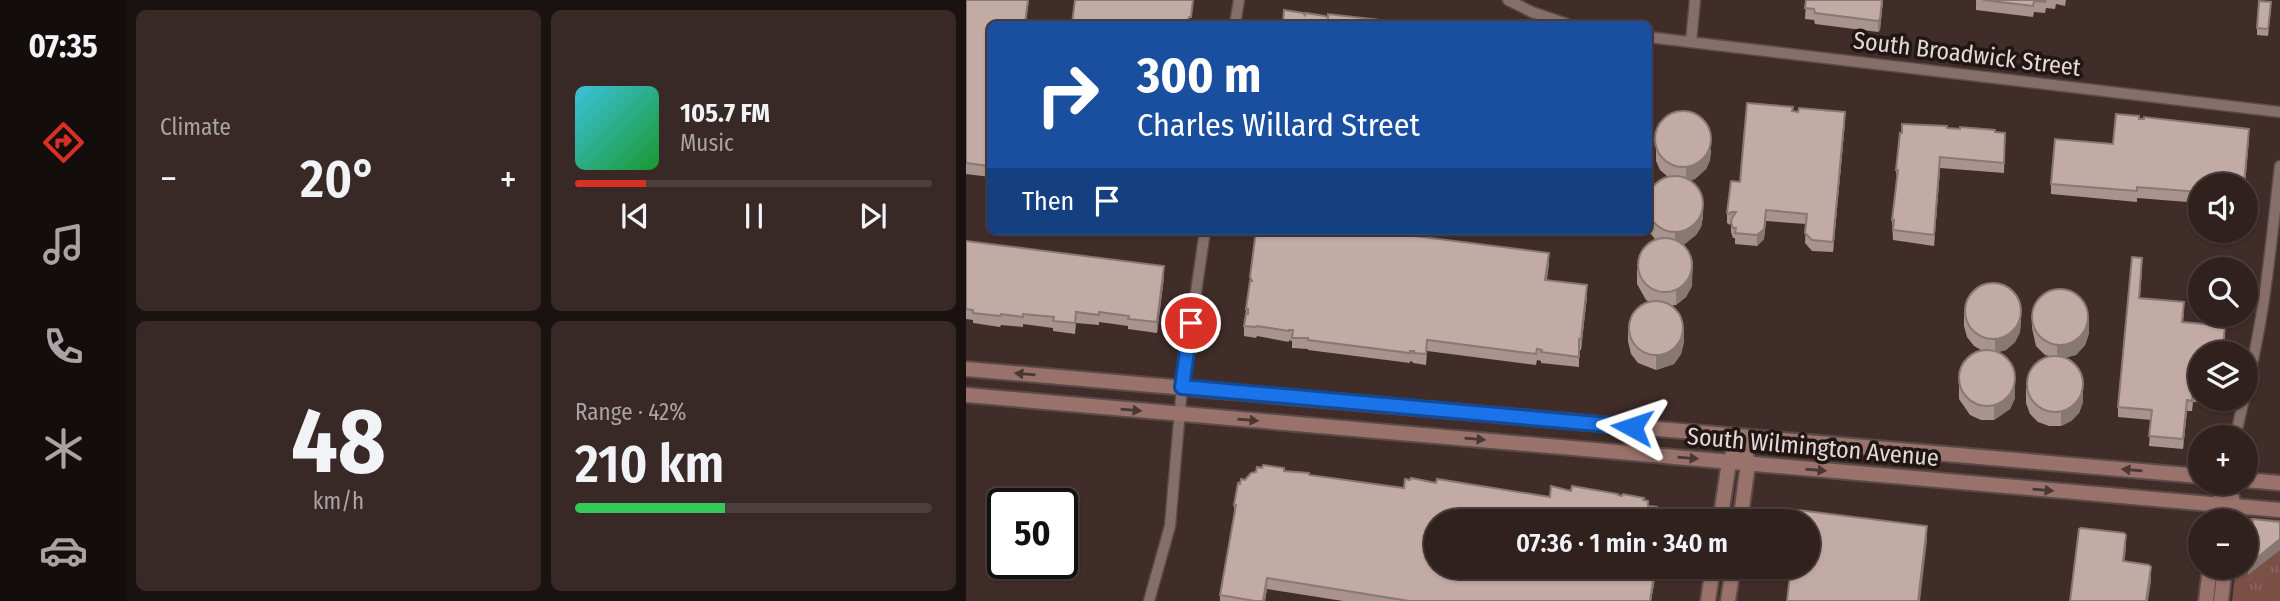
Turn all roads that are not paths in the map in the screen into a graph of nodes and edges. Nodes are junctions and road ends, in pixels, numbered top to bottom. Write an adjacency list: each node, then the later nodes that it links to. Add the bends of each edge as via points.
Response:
1 (1239, 0): 4 (street)
2 (1508, 0): 5 (street)
3 (1695, 0): 7 (street)
4 (1236, 21)
5 (1558, 21)
6 (1652, 37): 7 (street, South Broadwick Street)
7 (1690, 42): 8 (street, South Broadwick Street)
8 (2280, 112)
9 (2280, 166): 11 (street)
10 (1204, 235): 13 (street)
11 (2257, 341)
12 (966, 369): 13 (main road, South Wilmington Avenue, one-way to 12)
13 (1182, 387): 15 (street); 16 (main road, South Wilmington Avenue)
14 (966, 395): 15 (main road, South Wilmington Avenue, one-way to 15)
15 (1180, 414): 17 (main road, South Wilmington Avenue, one-way to 17); 35 (street, via 1170,526)
16 (1742, 437): 17 (main road); 18 (main road); 19 (main road, South Wilmington Avenue, one-way to 16)
17 (1729, 462): 18 (main road, South Wilmington Avenue); 26 (main road)
18 (1748, 464): 24 (main road, South Wilmington Avenue, one-way to 24); 27 (main road)
19 (2188, 475)
20 (2258, 481): 21 (main road)
21 (2280, 483)
22 (2223, 495): 24 (main road)
23 (2231, 495): 25 (main road)
24 (2218, 505): 25 (main road, South Wilmington Avenue); 28 (main road)
25 (2233, 506): 29 (main road); 30 (main road, South Wilmington Avenue)
26 (1722, 509)
27 (1742, 509)
28 (2218, 509)
29 (2233, 509)
30 (2280, 510)
31 (1711, 579): 36 (main road)
32 (1731, 579): 37 (main road)
33 (2209, 579): 38 (main road)
34 (2224, 579): 39 (main road)
35 (1149, 601)
36 (1708, 601)
37 (1728, 601)
38 (2206, 601)
39 (2221, 601)

